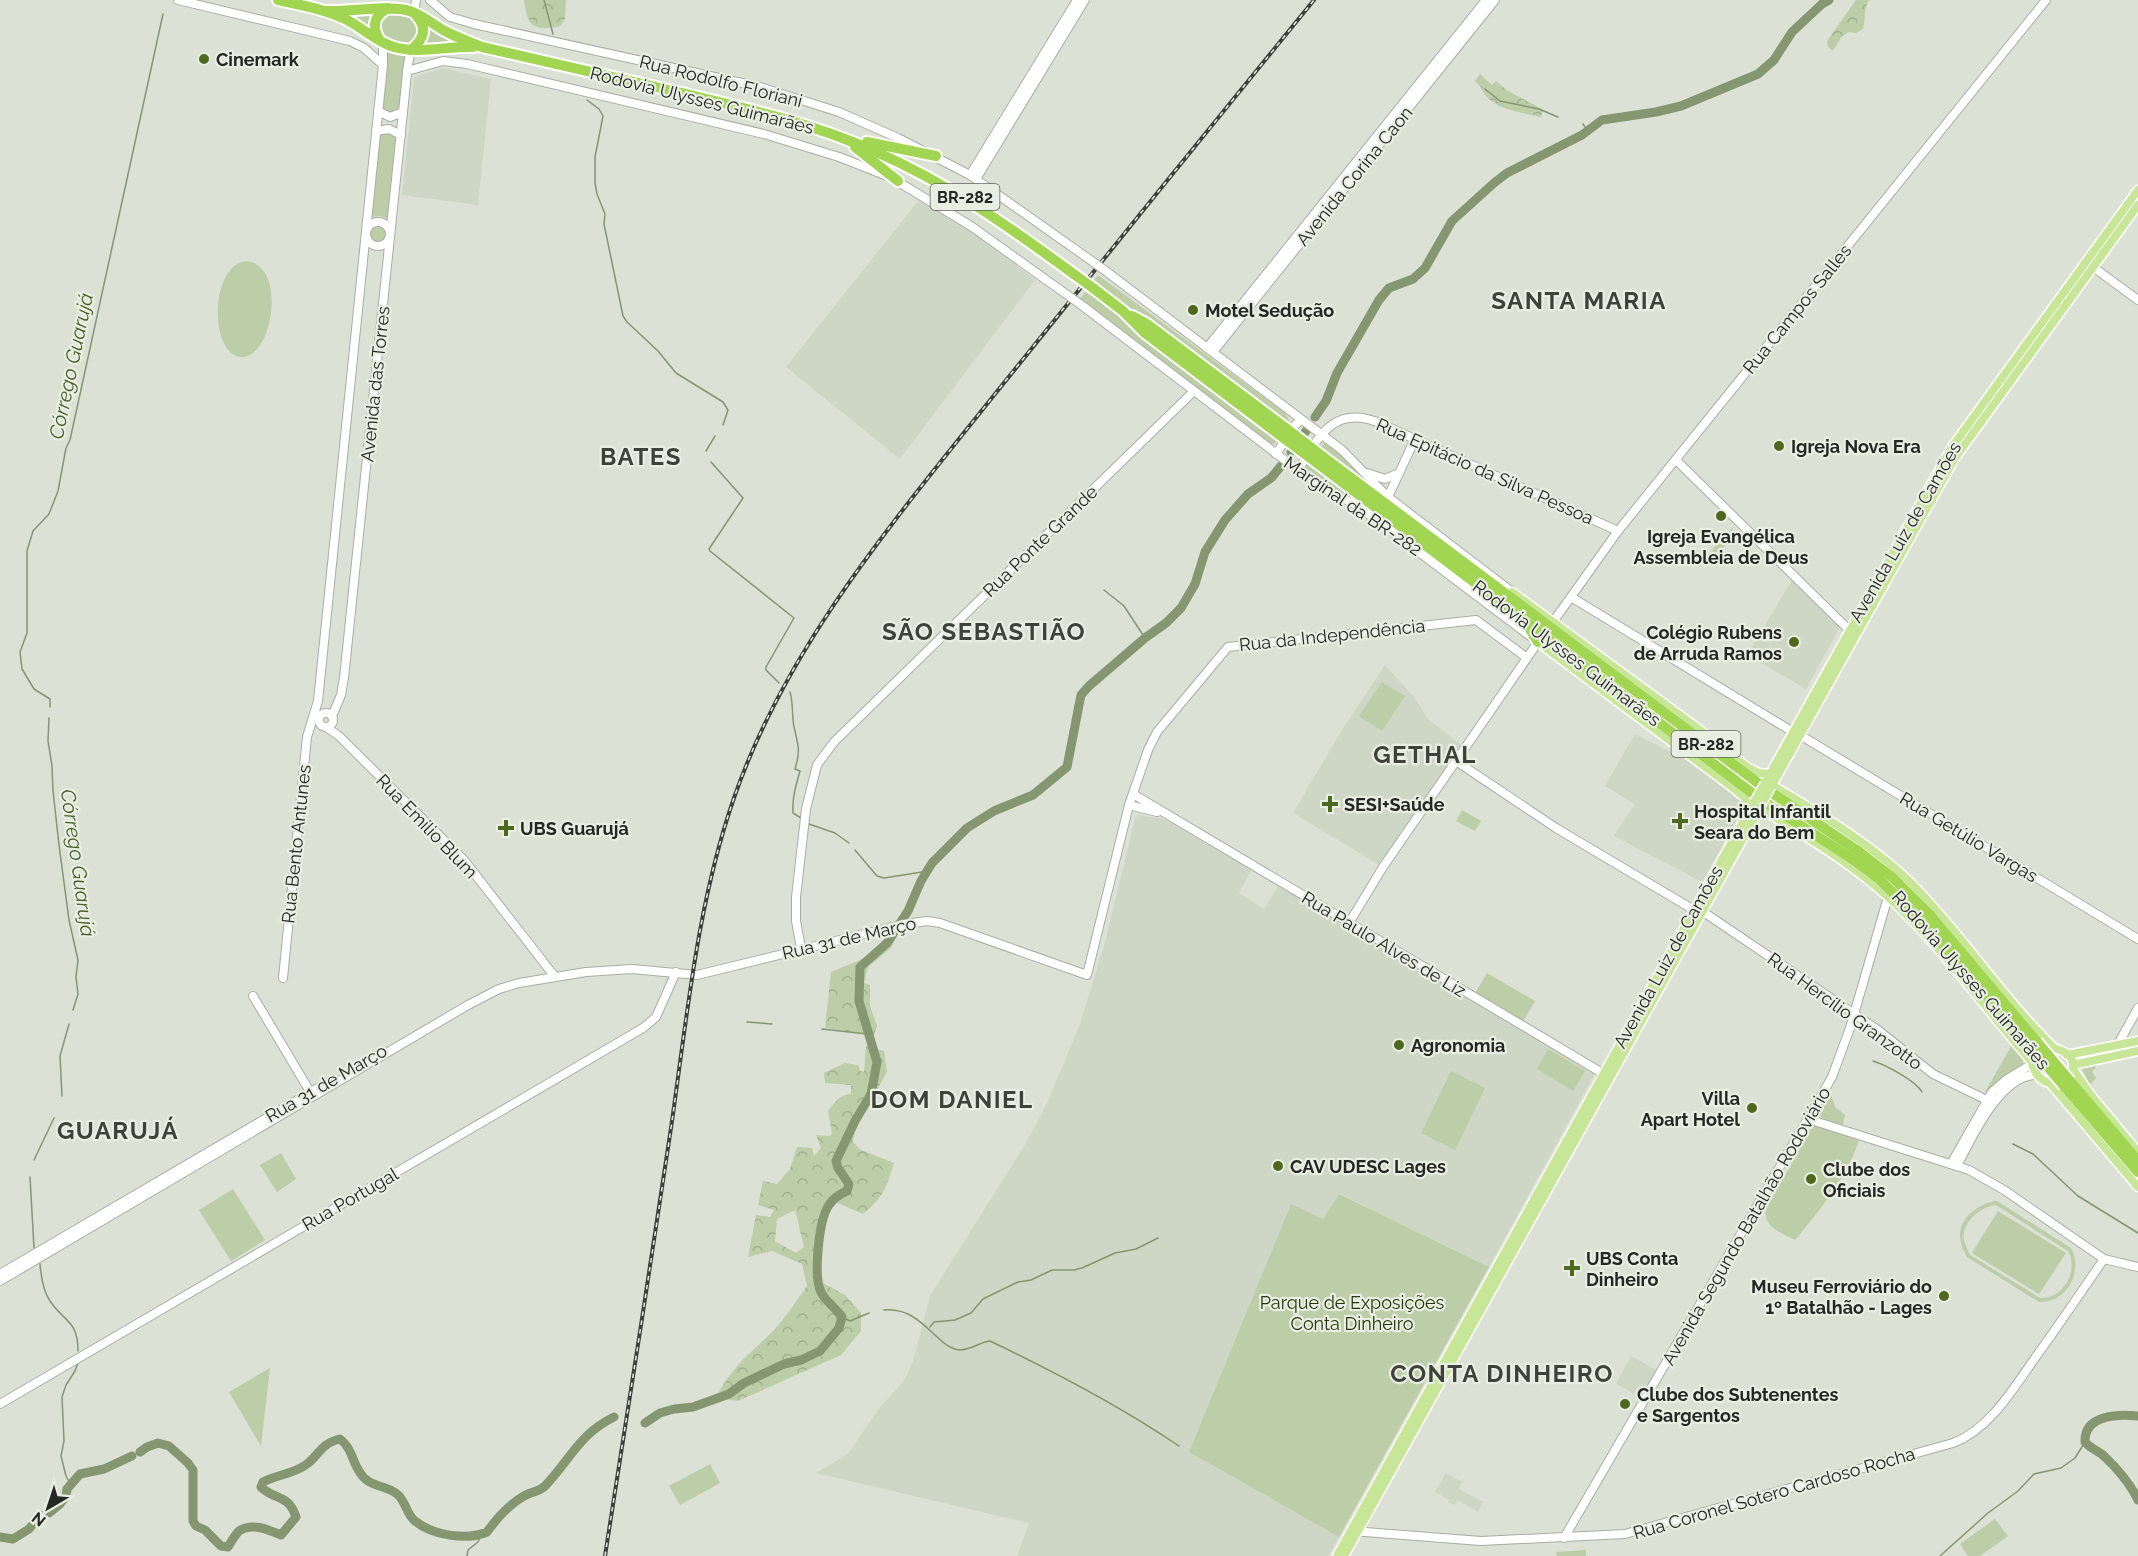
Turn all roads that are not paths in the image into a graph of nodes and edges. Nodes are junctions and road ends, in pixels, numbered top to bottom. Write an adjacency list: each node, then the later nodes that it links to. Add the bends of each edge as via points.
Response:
1 (178, 0): 16 (main road, via 350,41)
2 (278, 0): 11 (highway, Rodovia Ulysses Guimarães / BR-282)
3 (416, 0): 12 (main road)
4 (430, 0): 24 (main road, Rua Rodolfo Floriani, via 450,17 474,24 760,87 866,123)
5 (1077, 0): 25 (main road)
6 (1085, 0): 25 (main road)
7 (1486, 0): 34 (main road, Avenida Corina Caon)
8 (1495, 0): 34 (main road, Avenida Corina Caon)
9 (2046, 0): 41 (main road, Rua Campos Salles)
10 (389, 4): 11 (highway, Rodovia Ulysses Guimarães / BR-282, via 348,12); 12 (highway, Rodovia Ulysses Guimarães / BR-282); 13 (highway, via 375,20 374,28)
11 (326, 11): 13 (highway, Rodovia Ulysses Guimarães / BR-282)
12 (414, 13): 14 (highway, Rodovia Ulysses Guimarães / BR-282); 15 (highway, via 424,28 419,44)
13 (383, 44): 15 (highway, Rodovia Ulysses Guimarães / BR-282); 16 (main road, Avenida das Torres)
14 (482, 47): 15 (highway, Rodovia Ulysses Guimarães / BR-282); 20 (highway, Rodovia Ulysses Guimarães / BR-282)
15 (411, 50): 17 (main road, Avenida das Torres)
16 (383, 64): 18 (main road, Avenida das Torres)
17 (407, 71): 19 (main road, Avenida das Torres); 26 (main road, Marginal da BR-282, via 443,62 467,64 764,134 839,157)
18 (378, 111): 19 (main road, via 390,117); 21 (main road, Avenida das Torres)
19 (403, 112): 22 (main road, Avenida das Torres)
20 (820, 129): 23 (highway, Rodovia Ulysses Guimarães / BR-282); 26 (highway, via 849,144)
21 (376, 131): 22 (main road, via 389,129); 29 (main road, Avenida das Torres)
22 (400, 135): 30 (main road, Avenida das Torres)
23 (843, 138): 24 (highway); 40 (highway, Rodovia Ulysses Guimarães / BR-282, bridge, via 900,162 962,196 1147,324)
24 (936, 156): 25 (main road, Rua Rodolfo Floriani)
25 (973, 177): 31 (main road, Rua Rodolfo Floriani)
26 (898, 181): 35 (main road, Marginal da BR-282, bridge, via 971,226)
27 (2138, 190): 28 (main road, Avenida Luiz de Camões)
28 (2135, 206): 32 (main road, Avenida Luiz de Camões); 52 (main road, Avenida Luiz de Camões, via 1952,447)
29 (366, 230): 30 (main road, via 378,222 386,225); 30 (main road, via 369,241 375,245 383,245); 59 (main road, Avenida das Torres)
30 (390, 235): 60 (main road, Avenida das Torres, via 344,678)
31 (1089, 259): 34 (main road, Marginal da BR-282, bridge)
32 (2093, 267): 33 (main road); 61 (main road, Avenida Luiz de Camões, via 1955,458)
33 (2138, 300)
34 (1210, 350): 36 (main road, Marginal da BR-282)
35 (1194, 391): 39 (main road, Marginal da BR-282); 76 (main road, Rua Ponte Grande, via 820,758 810,787 797,875 795,912)
36 (1302, 420): 37 (main road, Marginal da BR-282); 39 (main road)
37 (1321, 434): 38 (main road, Rua Epitácio da Silva Pessoa, via 1336,422 1363,418); 42 (main road); 43 (main road, Marginal da BR-282)
38 (1415, 439): 44 (main road); 46 (main road, Rua Epitácio da Silva Pessoa)
39 (1276, 454): 42 (main road, Marginal da BR-282)
40 (1319, 459): 47 (highway, Rodovia Ulysses Guimarães / BR-282); 50 (highway, Rodovia Ulysses Guimarães / BR-282)
41 (1676, 459): 46 (main road, Rua Campos Salles); 52 (main road)
42 (1298, 470): 54 (main road, Marginal da BR-282, via 1358,506)
43 (1363, 470): 44 (main road, via 1385,479); 45 (main road, Marginal da BR-282)
44 (1400, 473): 45 (main road)
45 (1388, 498): 48 (main road, Marginal da BR-282)
46 (1618, 531): 49 (main road, Rua Campos Salles)
47 (1486, 579): 48 (highway); 56 (highway, Rodovia Ulysses Guimarães / BR-282)
48 (1512, 592): 51 (main road, Marginal da BR-282)
49 (1571, 597): 51 (main road, Rua Campos Salles); 61 (main road, Rua Getúlio Vargas)
50 (1522, 619): 54 (highway); 58 (highway, Rodovia Ulysses Guimarães / BR-282)
51 (1553, 622): 53 (main road, Marginal da BR-282)
52 (1849, 630): 61 (main road, Avenida Luiz de Camões)
53 (1570, 634): 56 (highway); 63 (main road, Marginal da BR-282, via 1747,767)
54 (1538, 642): 55 (main road, Marginal da BR-282); 57 (main road)
55 (1557, 656): 58 (highway); 67 (main road, Marginal da BR-282)
56 (1589, 657): 73 (highway, Rodovia Ulysses Guimarães / BR-282, via 1766,789 1870,859)
57 (1527, 658): 62 (main road); 65 (main road, Rua da Independência, via 1476,620 1228,647 1154,736)
58 (1577, 660): 75 (highway, Rodovia Ulysses Guimarães / BR-282, via 1760,798 1867,869)
59 (318, 713): 60 (main road, via 320,722); 82 (main road, Rua Bento Antunes, via 307,736)
60 (330, 722): 80 (main road, Rua Emílio Blum, via 339,736 464,860)
61 (1796, 734): 63 (main road, Avenida Luiz de Camões); 64 (main road, Avenida Luiz de Camões); 74 (main road, Rua Getúlio Vargas)
62 (1456, 761): 71 (main road, Rua Hercílio Granzotto, via 1556,828); 72 (main road)
63 (1769, 774): 64 (main road, Avenida Luiz de Camões)
64 (1769, 785): 67 (main road, Avenida Luiz de Camões, bridge); 77 (main road, via 1893,867)
65 (1133, 794): 66 (main road, Rua da Independência); 68 (main road, Rua Paulo Alves de Liz)
66 (1129, 805): 68 (main road, Rua Paulo Alves de Liz); 81 (main road, Rua da Independência)
67 (1756, 807): 69 (main road, Avenida Luiz de Camões); 70 (main road, Marginal da BR-282, via 1836,856); 71 (main road, Avenida Luiz de Camões)
68 (1164, 814): 72 (main road, Rua Paulo Alves de Liz)
69 (1709, 883): 71 (main road, Avenida Luiz de Camões); 71 (main road)
70 (1888, 897): 79 (main road, Marginal da BR-282); 85 (main road, Avenida Segundo Batalhão Rodoviário)
71 (1701, 908): 85 (main road, Rua Hercílio Granzotto); 90 (main road, Avenida Luiz de Camões); 95 (main road, Avenida Luiz de Camões, via 1676,943)
72 (1349, 923): 95 (main road, Rua Paulo Alves de Liz)
73 (1941, 928): 77 (highway); 87 (highway, Rodovia Ulysses Guimarães / BR-282)
74 (2138, 939)
75 (1939, 940): 79 (highway); 87 (highway, Rodovia Ulysses Guimarães / BR-282)
76 (801, 948): 78 (main road, Rua 31 de Março, via 706,973); 81 (main road, Rua 31 de Março, via 934,922)
77 (1971, 952): 89 (main road)
78 (676, 972): 80 (main road, Rua 31 de Março, via 633,964); 112 (main road, Rua Portugal, via 656,1017 643,1028)
79 (1957, 973): 93 (main road, Marginal da BR-282)
80 (553, 975): 99 (main road, Rua 31 de Março, via 490,993)
81 (1087, 975)
82 (283, 978)
83 (253, 996): 99 (main road)
84 (2138, 1008): 88 (main road)
85 (1854, 1014): 100 (main road, Rua Hercílio Granzotto, via 1933,1074); 101 (main road, Avenida Segundo Batalhão Rodoviário, via 1832,1077)
86 (2138, 1041): 88 (main road)
87 (2034, 1045): 98 (highway, Rodovia Ulysses Guimarães / BR-282, bridge)
88 (2117, 1046): 92 (main road)
89 (2054, 1048): 92 (main road); 93 (main road, via 2039,1052)
90 (1626, 1049): 95 (main road); 107 (main road, Avenida Luiz de Camões)
91 (2138, 1052): 94 (main road)
92 (2067, 1055): 94 (main road)
93 (2032, 1063): 96 (main road); 100 (main road, via 2006,1080)
94 (2073, 1067): 97 (main road, via 2066,1080); 102 (main road)
95 (1604, 1074): 107 (main road, Avenida Luiz de Camões)
96 (2038, 1075): 97 (main road); 100 (main road, via 2025,1076)
97 (2049, 1082): 106 (main road)
98 (2067, 1084): 103 (highway, Rodovia Ulysses Guimarães / BR-282); 105 (highway, Rodovia Ulysses Guimarães / BR-282)
99 (311, 1095): 110 (main road, Rua 31 de Março); 111 (main road, Rua 31 de Março)
100 (1990, 1102): 104 (main road)
101 (1808, 1119): 104 (main road); 114 (main road, Avenida Segundo Batalhão Rodoviário)
102 (2138, 1152)
103 (2138, 1161)
104 (1954, 1165): 108 (main road, via 2004,1190)
105 (2138, 1172)
106 (2138, 1188)
107 (1508, 1254): 113 (main road, Avenida Luiz de Camões)
108 (2104, 1259): 109 (main road); 114 (main road, Rua Coronel Sotero Cardoso Rocha, via 1997,1408 1982,1425 1960,1440 1635,1532)
109 (2138, 1267)
110 (0, 1274)
111 (0, 1281)
112 (0, 1404)
113 (1354, 1532): 114 (main road, Rua Coronel Sotero Cardoso Rocha, via 1481,1541); 115 (main road, Avenida Luiz de Camões); 116 (main road, Avenida Luiz de Camões)
114 (1564, 1538)
115 (1337, 1556)
116 (1344, 1556)

